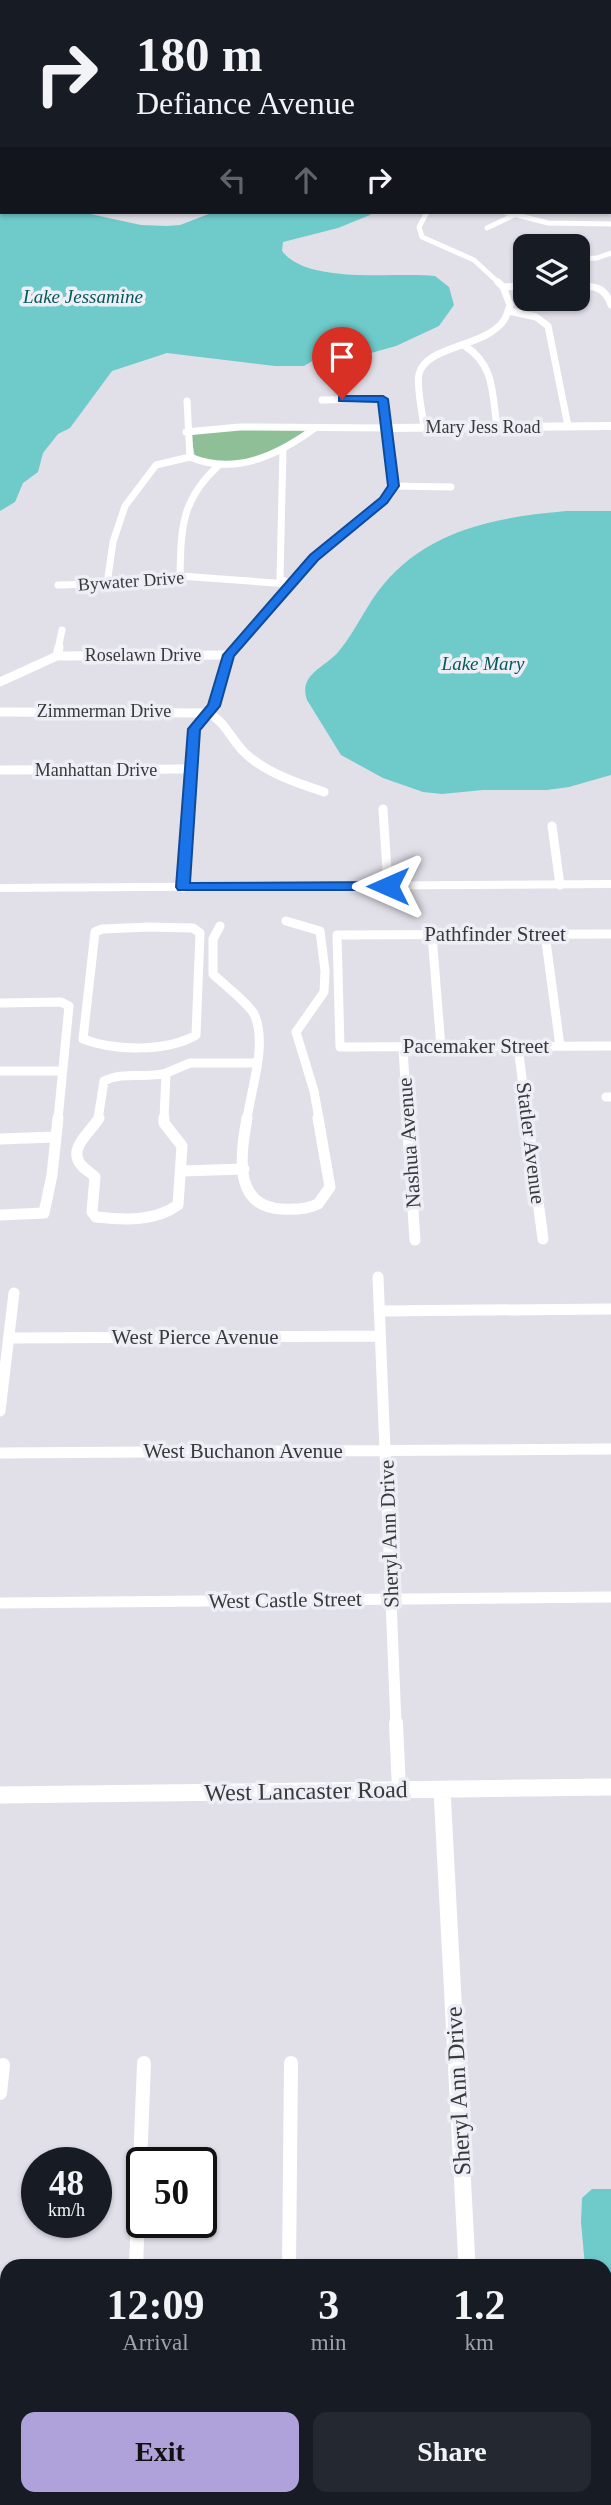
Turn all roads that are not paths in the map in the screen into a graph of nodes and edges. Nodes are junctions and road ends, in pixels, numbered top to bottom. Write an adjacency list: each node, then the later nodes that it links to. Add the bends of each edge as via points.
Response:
1 (426, 214): 8 (street, via 419,227 422,237 474,260)
2 (511, 214): 3 (street)
3 (514, 215): 4 (street, via 548,223); 5 (street)
4 (611, 224)
5 (487, 228)
6 (611, 253): 7 (street)
7 (590, 258)
8 (503, 287): 9 (street); 12 (street)
9 (513, 287)
10 (590, 287): 11 (street, via 608,293)
11 (611, 305)
12 (509, 312): 13 (street, via 492,333); 16 (street, via 536,317 548,326)
13 (466, 346): 18 (street, via 487,366); 21 (street, via 421,367)
14 (322, 400): 20 (street, via 383,399)
15 (187, 401): 22 (street)
16 (568, 426): 17 (street, Mary Jess Road); 18 (street, Mary Jess Road)
17 (611, 426)
18 (496, 427): 21 (street, Mary Jess Road)
19 (315, 428): 20 (street, Mary Jess Road); 22 (street, Mary Jess Road); 23 (street)
20 (387, 428): 21 (street, Mary Jess Road); 26 (street)
21 (424, 428)
22 (187, 432): 24 (street)
23 (283, 449): 25 (street); 30 (street, via 280,578)
24 (190, 457): 25 (street); 29 (street, via 156,465 125,506)
25 (218, 466): 28 (street, via 202,479 183,511)
26 (393, 486): 27 (street); 30 (street)
27 (451, 487)
28 (180, 576): 29 (street, Bywater Drive); 30 (street, Bywater Drive)
29 (107, 584): 31 (street, Bywater Drive)
30 (289, 584): 33 (street)
31 (58, 585)
32 (62, 630): 34 (street)
33 (229, 655): 34 (street, Roselawn Drive); 37 (street)
34 (57, 656): 35 (street)
35 (0, 682)
36 (0, 712): 37 (street, Zimmerman Drive)
37 (208, 713): 38 (street, via 194,729); 40 (street, via 217,716 247,755 270,772)
38 (191, 769): 39 (street, Manhattan Drive); 46 (street)
39 (0, 770)
40 (324, 792)
41 (383, 809): 45 (street)
42 (552, 826): 44 (street)
43 (611, 884): 44 (main road)
44 (560, 885): 45 (main road)
45 (388, 886): 46 (main road)
46 (183, 887): 47 (main road)
47 (0, 888)
48 (286, 922): 67 (street, via 320,931 325,990 296,1032 314,1091 330,1187 318,1205 279,1209 254,1202 247,1191)
49 (220, 926): 61 (street, via 213,939 213,974 255,1015)
50 (545, 934): 51 (street, Pathfinder Street); 52 (street, Pathfinder Street); 56 (street)
51 (611, 934)
52 (432, 935): 58 (street, Pathfinder Street, via 337,935); 60 (street)
53 (0, 1003): 63 (street, via 61,1002 69,1006)
54 (137, 1045): 54 (street, via 186,1042 196,1035 197,929 95,932 83,1039 100,1046)
55 (519, 1046): 56 (street, Pacemaker Street); 60 (street, Pacemaker Street); 70 (street, Statler Avenue)
56 (560, 1046): 57 (street, Pacemaker Street)
57 (611, 1046)
58 (340, 1047): 59 (street, Pacemaker Street)
59 (403, 1047): 60 (street, Pacemaker Street); 71 (street, Nashua Avenue)
60 (441, 1047)
61 (256, 1063): 64 (street, via 190,1063); 67 (street)
62 (0, 1071): 63 (street)
63 (62, 1071): 65 (street)
64 (166, 1072): 68 (street, via 164,1123 182,1146); 68 (street, via 112,1075 104,1081 100,1115 79,1141 77,1154 80,1166 95,1177 92,1212 96,1217 168,1213 178,1205)
65 (55, 1137): 66 (street); 69 (street, via 44,1213)
66 (0, 1139)
67 (244, 1169): 68 (street)
68 (181, 1171)
69 (0, 1215)
70 (543, 1239)
71 (415, 1240)
72 (378, 1277): 75 (street, Sheryl Ann Drive)
73 (14, 1293): 77 (street)
74 (611, 1309): 75 (street)
75 (379, 1311): 76 (street, Sheryl Ann Drive)
76 (380, 1336): 77 (street, West Pierce Avenue); 80 (street, Sheryl Ann Drive)
77 (9, 1338): 78 (street)
78 (0, 1412)
79 (611, 1449): 80 (street, West Buchanon Avenue)
80 (385, 1450): 81 (street, West Buchanon Avenue); 83 (street, Sheryl Ann Drive)
81 (0, 1453)
82 (611, 1597): 83 (street, West Castle Street)
83 (391, 1599): 84 (street, West Castle Street); 86 (street, Sheryl Ann Drive)
84 (0, 1603)
85 (611, 1787): 87 (street, West Lancaster Road)
86 (399, 1790): 87 (street, West Lancaster Road); 88 (street, West Lancaster Road)
87 (442, 1790): 95 (street, Sheryl Ann Drive)
88 (0, 1795)
89 (144, 2063): 93 (street)
90 (291, 2063): 94 (street)
91 (3, 2064): 92 (street)
92 (0, 2093)
93 (136, 2259)
94 (289, 2259)
95 (467, 2259)

